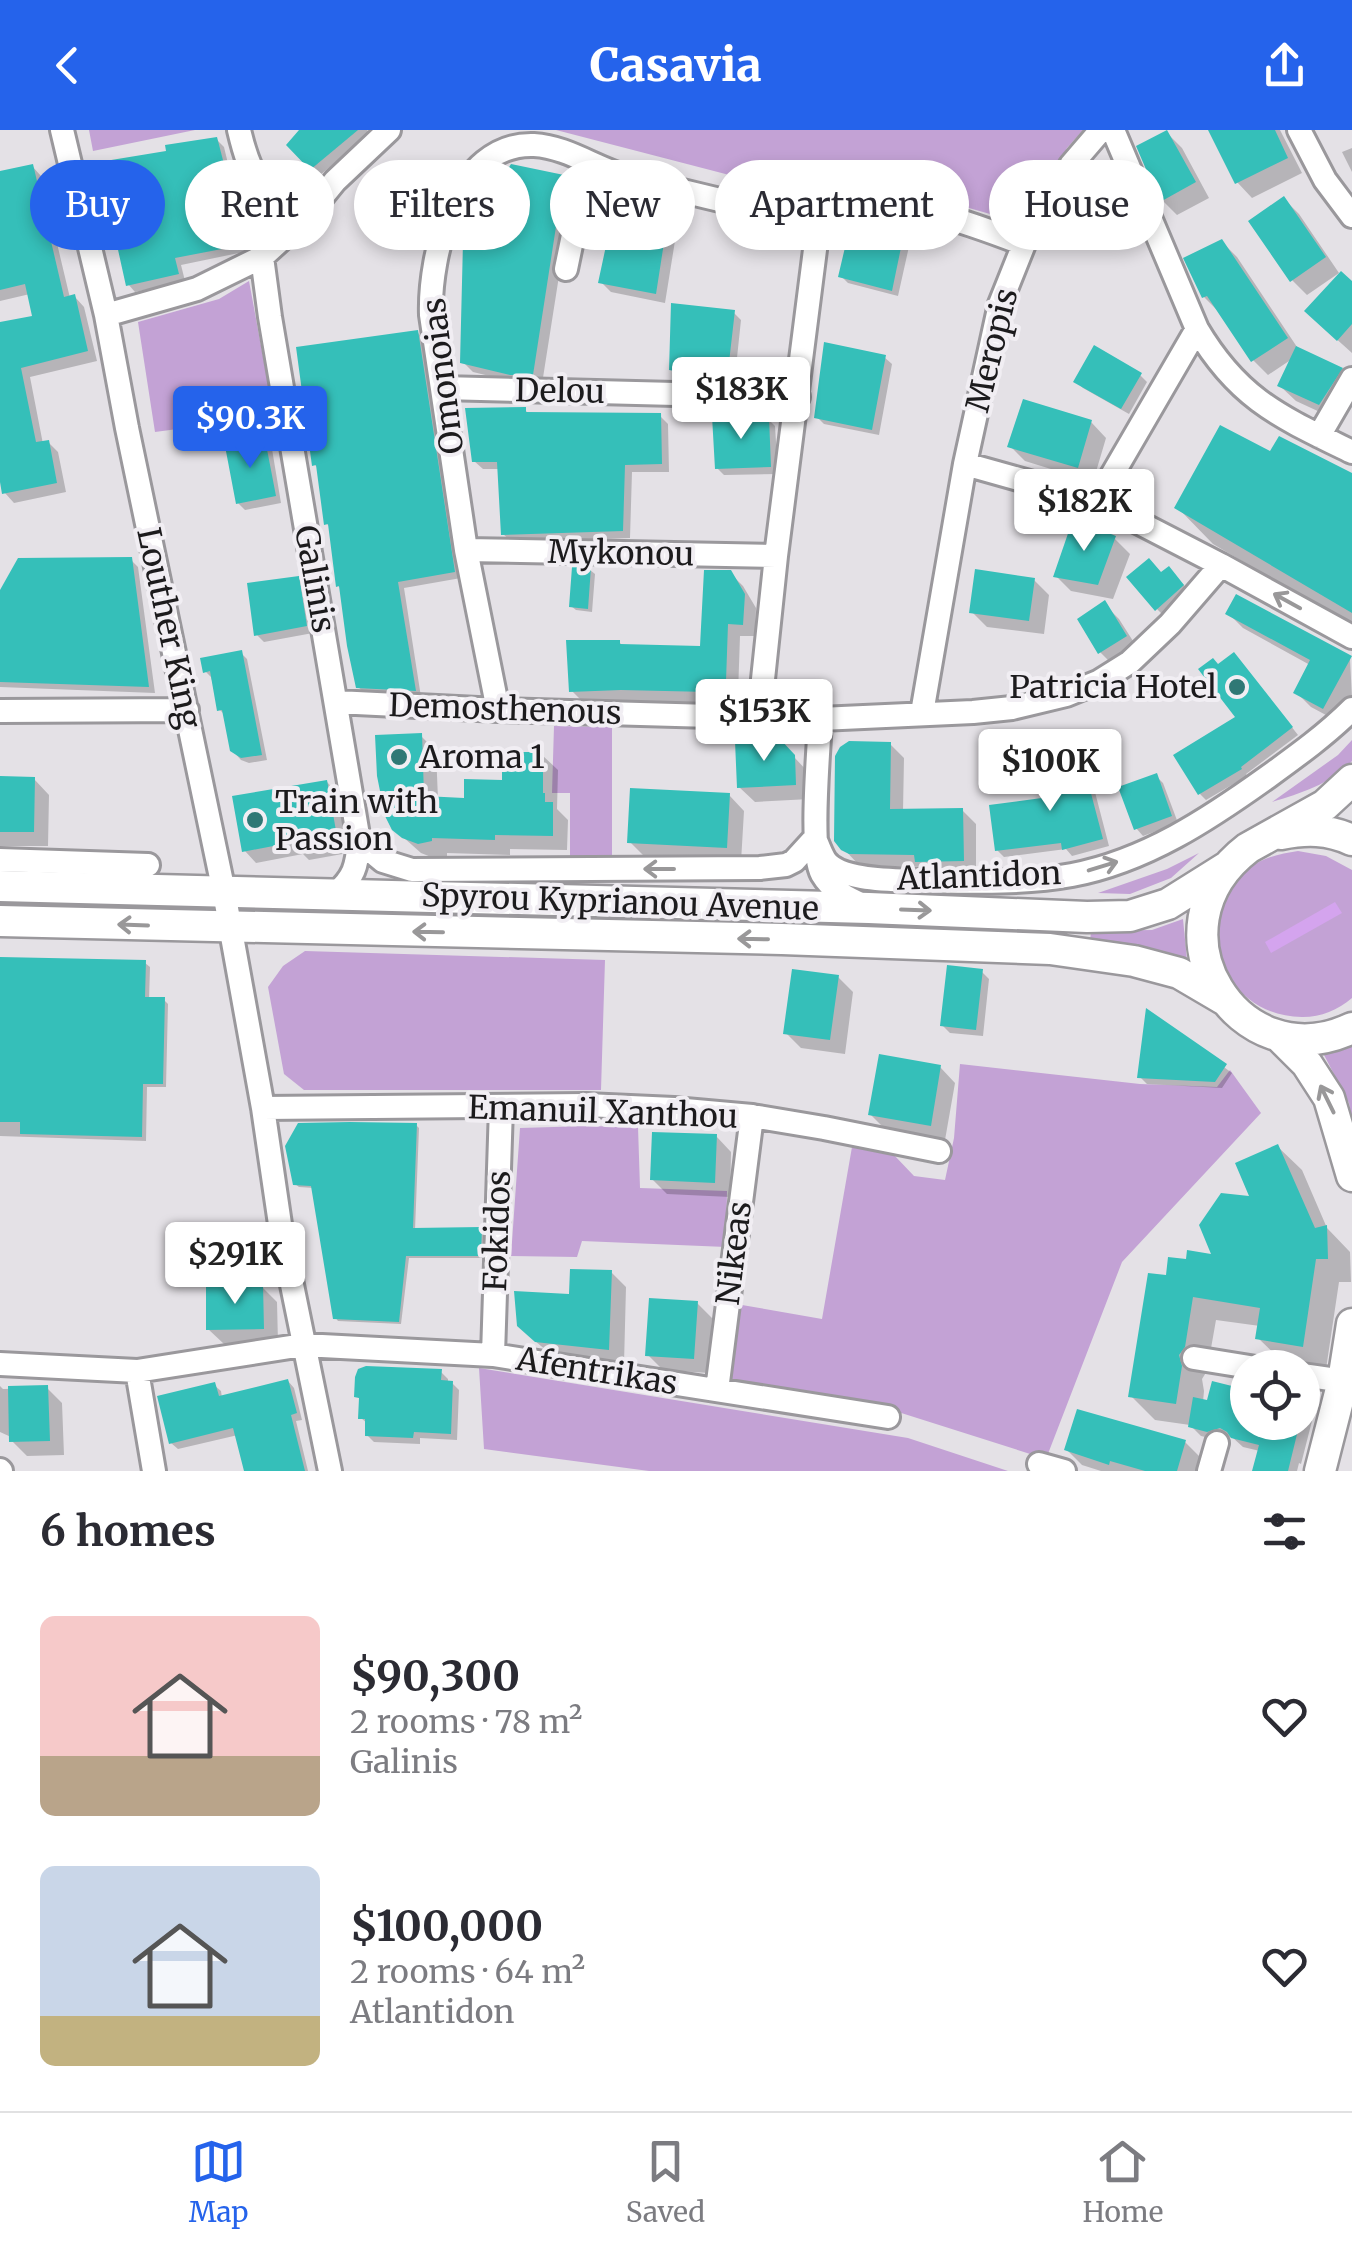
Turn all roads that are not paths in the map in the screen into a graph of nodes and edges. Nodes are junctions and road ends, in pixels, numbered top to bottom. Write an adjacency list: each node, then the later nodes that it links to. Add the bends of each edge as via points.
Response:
1 (62, 130): 18 (street, Louther King)
2 (239, 130): 7 (street)
3 (389, 130): 10 (street)
4 (1101, 130): 9 (street, Meropis)
5 (1112, 130): 19 (street)
6 (1300, 130): 11 (street)
7 (248, 160)
8 (582, 160): 21 (street, Omonoias, via 548,147 510,148 463,187 432,281)
9 (1075, 160)
10 (334, 182)
11 (1352, 216)
12 (270, 250): 16 (street)
13 (570, 250): 17 (street)
14 (817, 250): 22 (street)
15 (1022, 250): 25 (street, Meropis, via 1000,304)
16 (262, 257): 18 (street, via 176,297); 31 (street, Galinis)
17 (566, 268)
18 (106, 315): 33 (street, Louther King)
19 (1197, 329): 23 (street, via 1254,398); 26 (street)
20 (1352, 379): 23 (street)
21 (442, 388): 22 (street, Delou); 27 (street, Omonoias)
22 (798, 397): 28 (street)
23 (1319, 436): 24 (street)
24 (1352, 452)
25 (966, 464): 26 (street); 36 (street, Meropis)
26 (1097, 501): 29 (street)
27 (466, 550): 28 (street, Mykonou); 34 (street, Omonoias)
28 (776, 556): 37 (street)
29 (1221, 565): 30 (street, one-way to 29); 36 (street, Demosthenous, via 1157,638 1098,682 1028,705)
30 (1352, 637)
31 (336, 702): 34 (street, Demosthenous); 43 (street, Galinis)
32 (1352, 708): 41 (street, Atlantidon, one-way to 32, via 833,868 887,880 1016,881 1076,874 1189,830)
33 (188, 710): 35 (street); 48 (street, Louther King)
34 (498, 710): 37 (street, Demosthenous)
35 (0, 711)
36 (922, 713): 38 (street, Demosthenous)
37 (759, 717): 38 (street, Demosthenous)
38 (820, 718): 41 (street, Atlantidon)
39 (1352, 780): 40 (main road, Spyrou Kyprianou Avenue)
40 (1273, 836): 42 (main road, via 1315,830); 46 (main road, Spyrou Kyprianou Avenue)
41 (816, 838): 43 (street, one-way to 43, via 794,860 774,867 669,870 412,870); 50 (street, Atlantidon, via 817,864 830,886)
42 (1352, 840)
43 (359, 841): 49 (street, Galinis, via 349,882)
44 (0, 860): 45 (street, via 118,855)
45 (148, 865)
46 (1226, 867): 50 (main road, Spyrou Kyprianou Avenue, one-way to 46, via 1130,916 1168,904); 53 (main road, via 1208,898 1202,934 1208,969)
47 (0, 886): 48 (main road, Spyrou Kyprianou Avenue)
48 (224, 892): 49 (main road, Spyrou Kyprianou Avenue); 52 (street, Louther King)
49 (334, 894): 50 (main road, Spyrou Kyprianou Avenue)
50 (869, 908)
51 (0, 922): 52 (main road, Spyrou Kyprianou Avenue, one-way to 51)
52 (231, 928): 53 (main road, Spyrou Kyprianou Avenue, one-way to 52, via 1179,973 1050,948); 57 (street, Louther King)
53 (1225, 1000): 55 (main road, Spyrou Kyprianou Avenue)
54 (1352, 1028): 55 (main road, via 1314,1039)
55 (1279, 1036): 60 (main road, one-way to 55, via 1329,1098)
56 (501, 1107): 57 (street, Emanuil Xanthou); 58 (street, Emanuil Xanthou, via 586,1105); 63 (street, Fokidos)
57 (263, 1108): 62 (street, Louther King)
58 (752, 1116): 59 (street, Emanuil Xanthou); 70 (street, Nikeas)
59 (939, 1152)
60 (1352, 1176)
61 (1352, 1324): 69 (main road)
62 (302, 1345): 63 (street, Afentrikas); 67 (street, Afentrikas); 75 (street, Louther King)
63 (493, 1355): 70 (street, Afentrikas)
64 (1194, 1358): 66 (street)
65 (0, 1364): 67 (street, Afentrikas)
66 (1230, 1364)
67 (137, 1370): 74 (street)
68 (1320, 1378): 69 (street)
69 (1347, 1382): 78 (main road)
70 (717, 1390): 71 (street, Afentrikas)
71 (888, 1417)
72 (1217, 1443): 77 (street)
73 (1040, 1464): 76 (street)
74 (154, 1471)
75 (330, 1471)
76 (1064, 1471)
77 (1209, 1471)
78 (1320, 1471)

